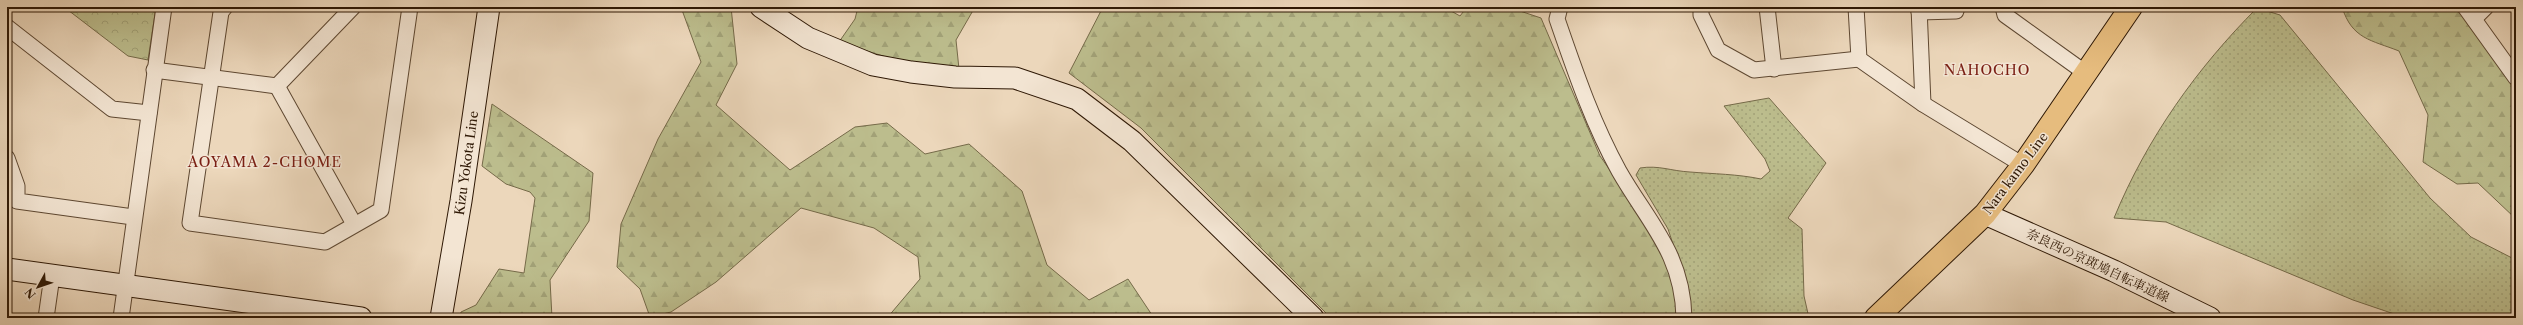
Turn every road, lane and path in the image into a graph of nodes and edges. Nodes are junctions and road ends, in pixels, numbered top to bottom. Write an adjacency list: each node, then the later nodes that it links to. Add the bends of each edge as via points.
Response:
1 (164, 7): 20 (street)
2 (353, 7): 24 (street)
3 (410, 7): 31 (street, via 381,210)
4 (489, 7): 38 (street, Kizu Yokota Line)
5 (760, 7): 39 (street, via 808,38 873,65 955,77 1015,78 1077,99 1132,141)
6 (1560, 7): 40 (street, via 1557,19 1586,104 1619,170 1670,251 1681,288)
7 (1701, 7): 19 (street, via 1701,15 1718,50 1754,70)
8 (1767, 7): 19 (street)
9 (1856, 7): 18 (street)
10 (1957, 7): 14 (street, via 1956,11)
11 (2003, 7): 21 (street, via 2004,15)
12 (2486, 7): 16 (street)
13 (223, 9): 22 (street)
14 (1919, 9): 25 (street)
15 (2124, 9): 21 (main road, Nara kamo Line)
16 (2470, 13): 23 (street)
17 (7, 27): 26 (street, via 112,109)
18 (1859, 58): 19 (street); 25 (street)
19 (1774, 69)
20 (154, 70): 22 (street); 26 (street)
21 (2086, 74): 28 (main road, Nara kamo Line)
22 (211, 76): 24 (street); 31 (street, via 190,223 325,242)
23 (2516, 78)
24 (277, 86): 31 (street)
25 (1924, 104): 28 (street)
26 (149, 113): 30 (street)
27 (7, 158): 30 (street, via 17,186 16,201)
28 (2023, 165): 29 (main road, Nara kamo Line)
29 (1985, 214): 41 (main road, Nara kamo Line); 42 (street, 奈良西の京斑鳩自転車道線, via 2114,271)
30 (133, 217): 34 (street)
31 (354, 224)
32 (7, 269): 33 (street)
33 (52, 276): 34 (street); 35 (street)
34 (126, 287): 36 (street); 37 (street)
35 (46, 318)
36 (121, 318)
37 (361, 318)
38 (441, 318)
39 (1313, 318)
40 (1684, 318)
41 (1876, 318)
42 (2210, 318)

